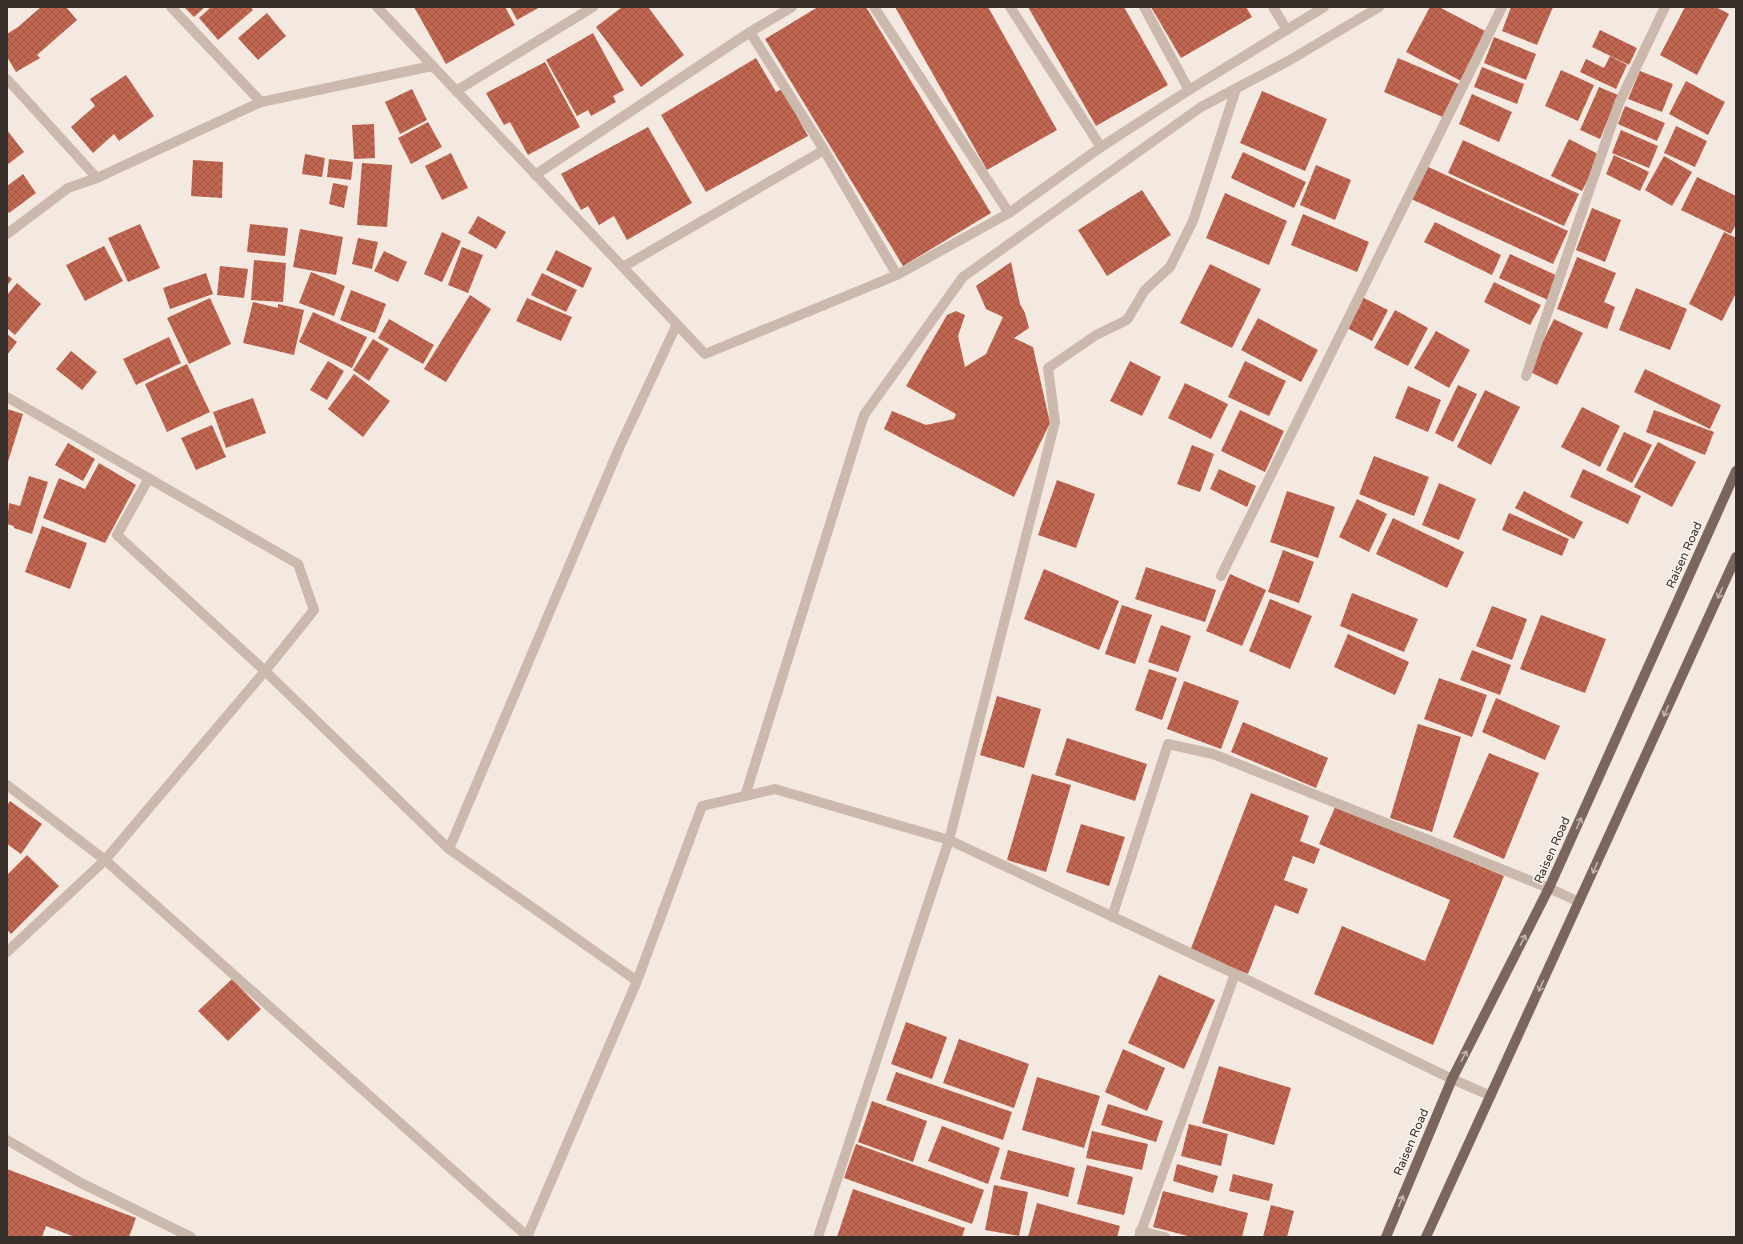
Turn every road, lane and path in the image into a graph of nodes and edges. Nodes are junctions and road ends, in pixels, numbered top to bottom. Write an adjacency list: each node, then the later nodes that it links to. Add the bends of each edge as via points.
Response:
1 (171, 7): 20 (street)
2 (377, 7): 15 (street)
3 (593, 7): 19 (street)
4 (792, 7): 14 (street)
5 (874, 7): 25 (street)
6 (1010, 7): 21 (street)
7 (1144, 7): 18 (street)
8 (1273, 7): 13 (street)
9 (1324, 7): 13 (street)
10 (1378, 7): 17 (street)
11 (1502, 7): 35 (street)
12 (1665, 7): 30 (street, via 1619,103)
13 (1287, 30): 18 (street)
14 (750, 32): 22 (street); 23 (street)
15 (432, 66): 19 (street); 20 (street)
16 (7, 79): 24 (street)
17 (1236, 89): 38 (street, via 1201,108 963,277 864,415); 39 (street, via 1193,220 1170,266 1145,290 1127,320 1096,335 1048,368 1055,422)
18 (1189, 90): 21 (street)
19 (456, 91): 23 (street)
20 (261, 102): 24 (street)
21 (1101, 146): 25 (street)
22 (824, 150): 27 (street); 28 (street)
23 (535, 175): 27 (street)
24 (97, 178): 26 (street, via 68,188)
25 (1009, 213): 28 (street)
26 (7, 234)
27 (623, 267): 29 (street)
28 (897, 275): 29 (street, via 705,354)
29 (677, 324): 40 (street, via 620,446)
30 (1526, 376)
31 (7, 397): 33 (street)
32 (1736, 471): 42 (main road, Raisen Road, one-way to 32)
33 (149, 478): 36 (street, via 117,535); 36 (street, via 298,564 314,610)
34 (1736, 558): 43 (main road, one-way to 43)
35 (1221, 576)
36 (265, 671): 40 (street); 41 (street)
37 (7, 785): 41 (street)
38 (745, 796): 39 (street, via 775,790); 47 (street, via 702,806)
39 (949, 840): 44 (street); 54 (street)
40 (449, 849): 47 (street)
41 (105, 860): 45 (street); 53 (street)
42 (1549, 888): 43 (street); 44 (street, via 1213,754 1168,744); 48 (main road, Raisen Road, one-way to 42)
43 (1579, 902): 49 (main road, one-way to 49)
44 (1112, 917): 46 (street)
45 (7, 952)
46 (1235, 974): 48 (street); 51 (street)
47 (637, 980): 53 (street)
48 (1452, 1079): 49 (street); 56 (main road, Raisen Road, one-way to 48)
49 (1491, 1096): 57 (main road)
50 (7, 1140): 52 (street, via 81,1183)
51 (1140, 1234): 55 (street)
52 (191, 1237)
53 (527, 1237)
54 (818, 1237)
55 (1165, 1237)
56 (1386, 1237)
57 (1426, 1237)

